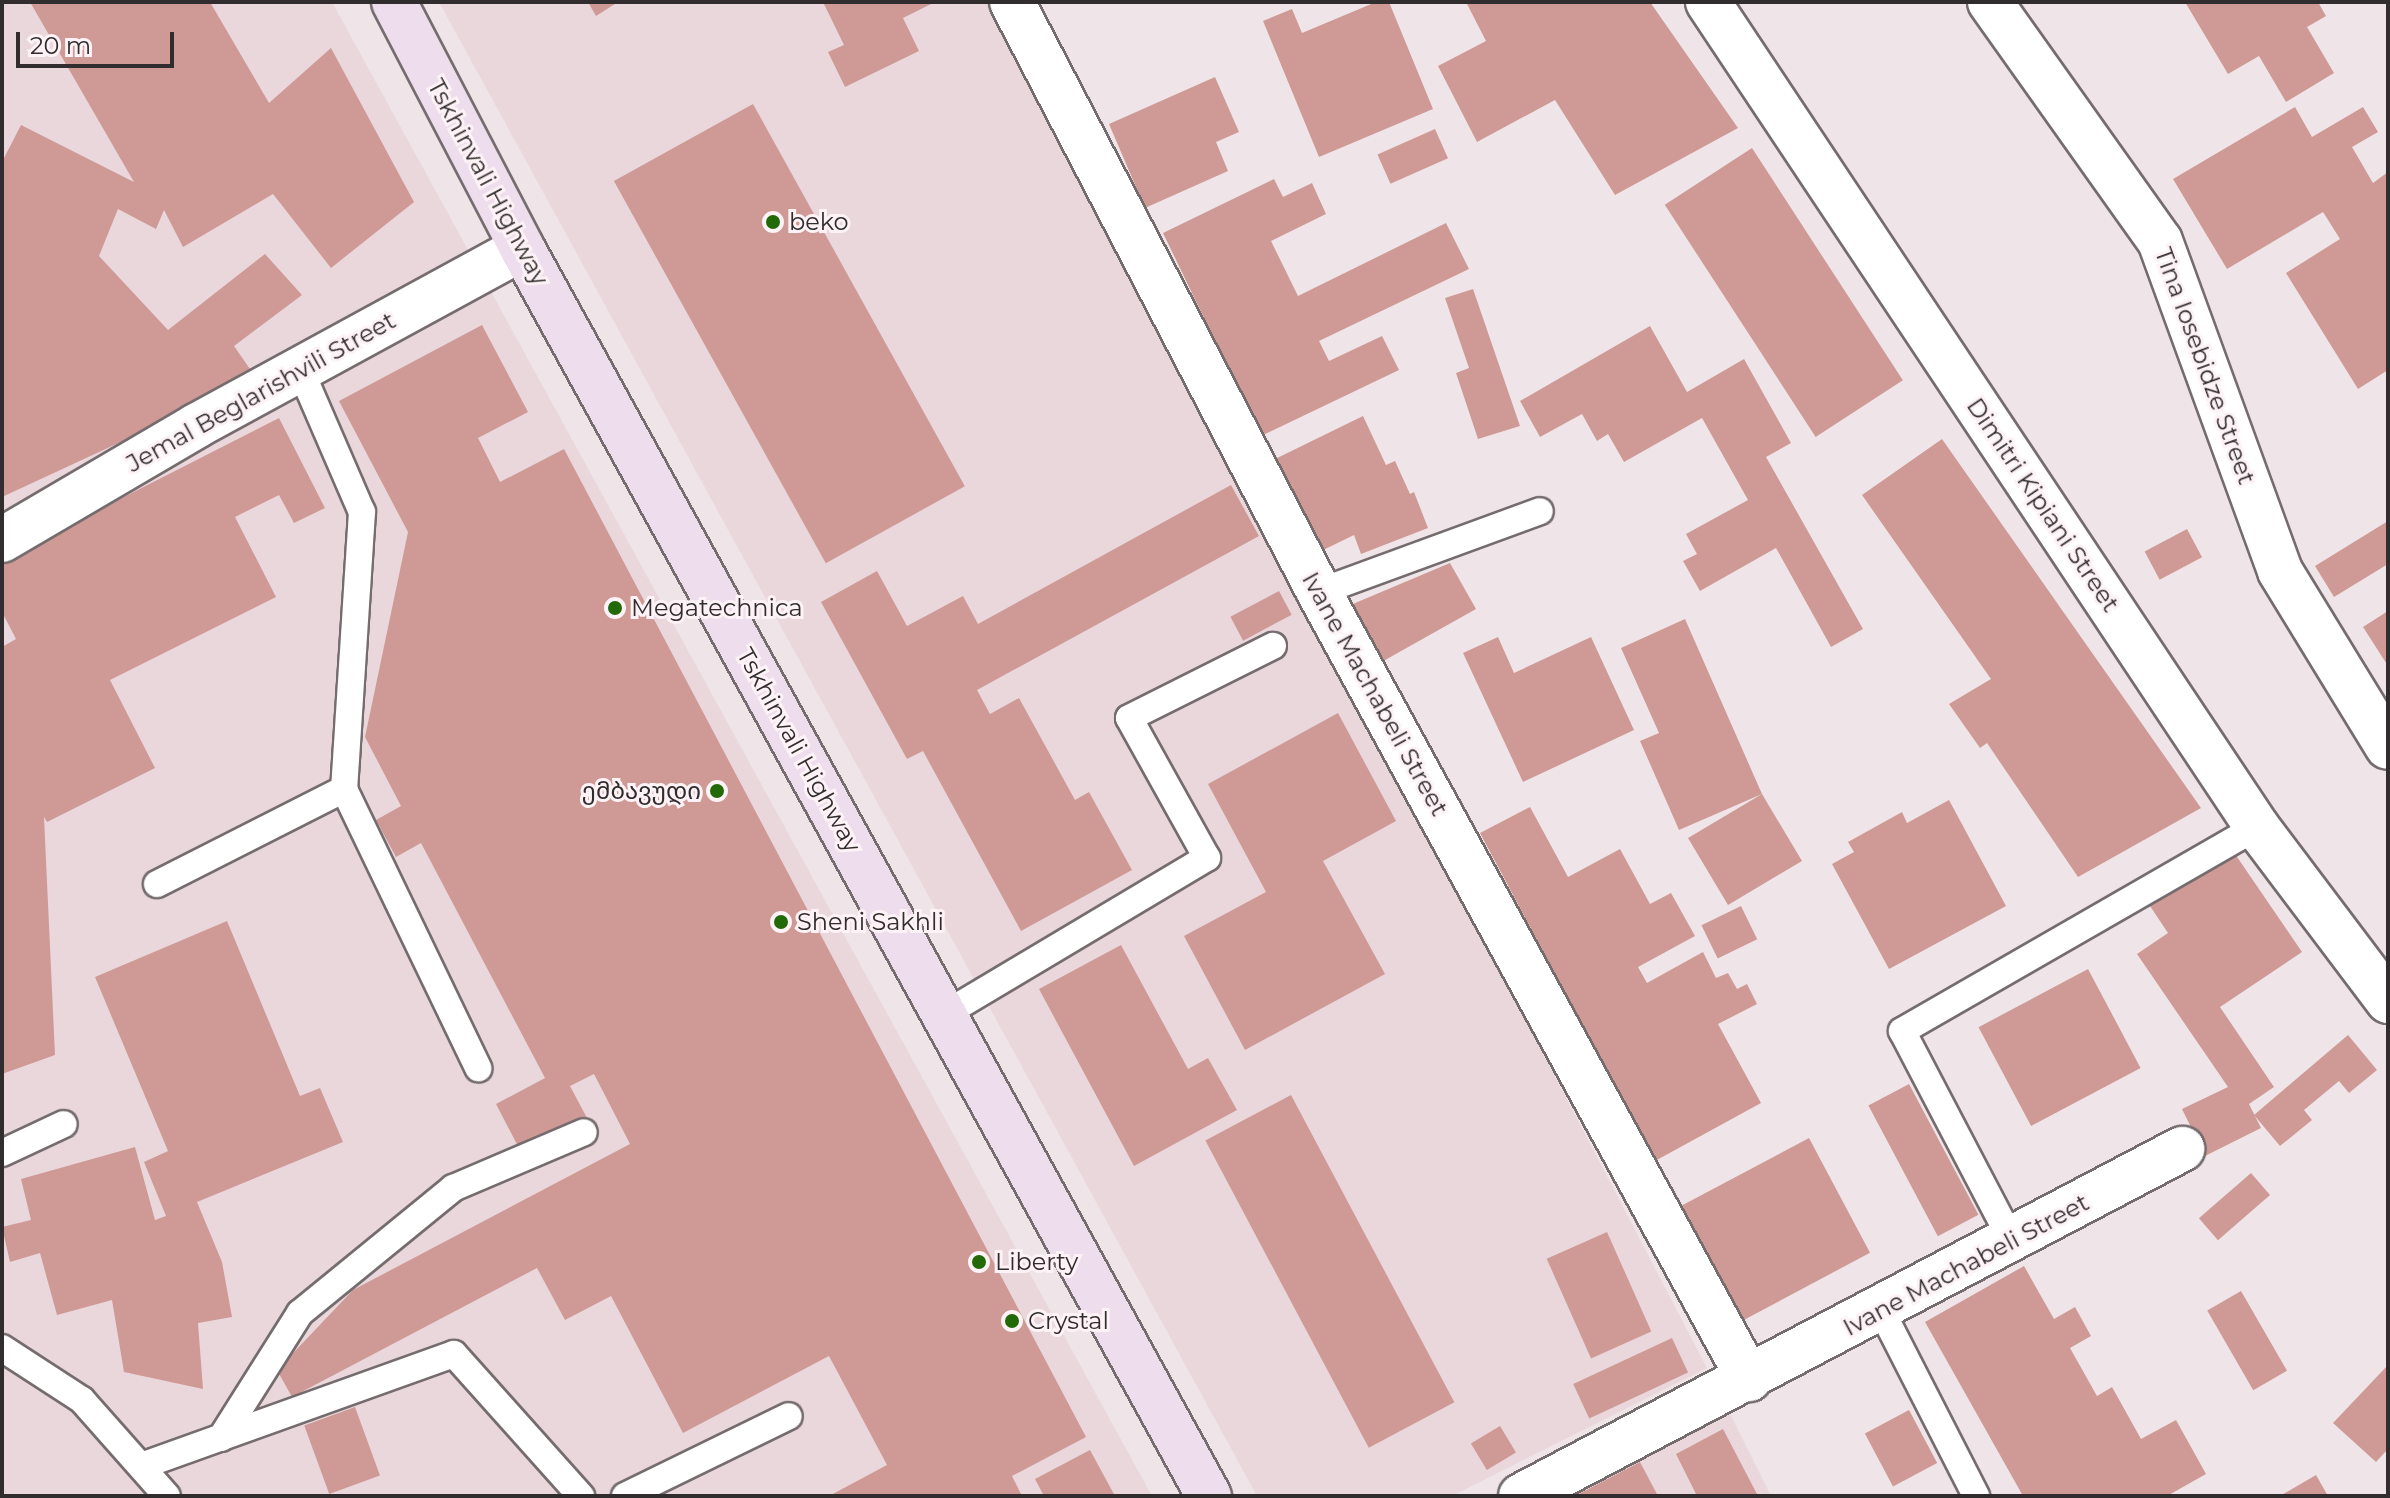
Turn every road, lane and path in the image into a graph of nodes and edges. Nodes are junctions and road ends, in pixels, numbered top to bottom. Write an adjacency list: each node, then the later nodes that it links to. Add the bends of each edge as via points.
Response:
1 (394, 2): 5 (main road, Tskhinvali Highway)
2 (1012, 2): 9 (street, Ivane Machabeli Street)
3 (1708, 2): 13 (street, Dimitri Kipiani Street)
4 (1990, 2): 11 (street, Tina Iosebidze Street, via 2160,241 2280,571)
5 (522, 248): 6 (street, Jemal Beglarishvili Street); 16 (main road, Tskhinvali Highway)
6 (300, 369): 8 (street, Jemal Beglarishvili Street); 12 (lane, via 362,512)
7 (1540, 511): 9 (lane)
8 (2, 540)
9 (1319, 592): 25 (street, Ivane Machabeli Street)
10 (1273, 646): 16 (lane, via 1129,718 1207,858)
11 (2388, 747)
12 (344, 789): 14 (lane); 17 (lane)
13 (2257, 827): 15 (street, Dimitri Kipiani Street); 22 (lane, via 1902,1031)
14 (157, 884)
15 (2385, 992)
16 (945, 1014): 32 (main road, Tskhinvali Highway)
17 (478, 1068)
18 (64, 1124): 21 (lane)
19 (584, 1132): 27 (lane, via 453,1188 300,1313)
20 (2182, 1149): 22 (street, Ivane Machabeli Street)
21 (2, 1153)
22 (2012, 1241): 23 (street, Ivane Machabeli Street)
23 (1881, 1310): 25 (street, Ivane Machabeli Street); 34 (lane)
24 (2, 1348): 28 (lane, via 82,1400)
25 (1749, 1379): 33 (street, Ivane Machabeli Street)
26 (789, 1416): 31 (lane)
27 (221, 1438): 28 (lane); 30 (lane, via 454,1354)
28 (144, 1465): 29 (lane)
29 (167, 1496)
30 (581, 1496)
31 (625, 1496)
32 (1209, 1496)
33 (1521, 1496)
34 (1976, 1496)

